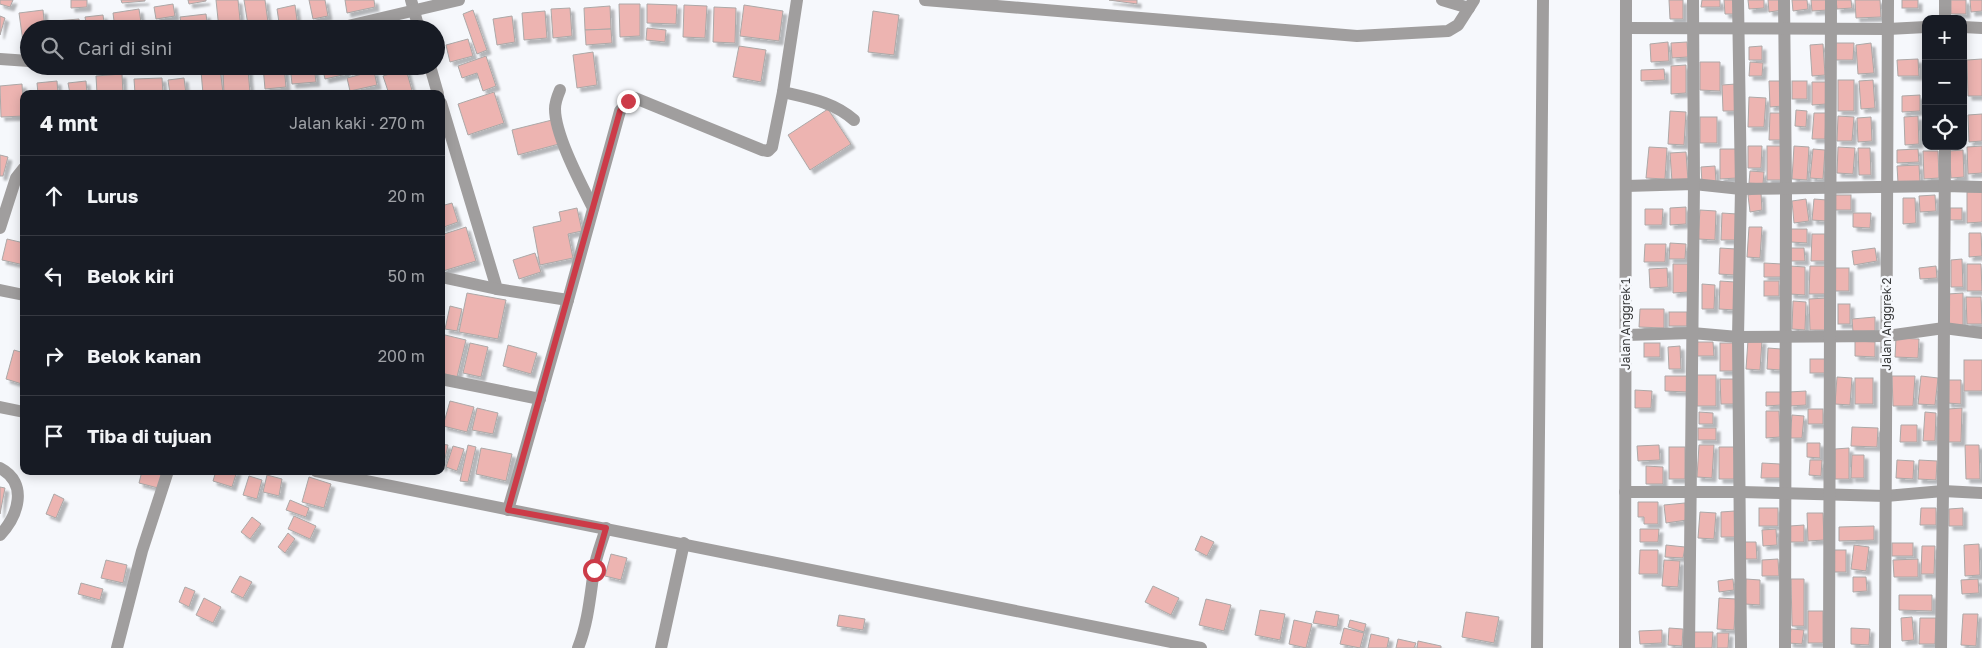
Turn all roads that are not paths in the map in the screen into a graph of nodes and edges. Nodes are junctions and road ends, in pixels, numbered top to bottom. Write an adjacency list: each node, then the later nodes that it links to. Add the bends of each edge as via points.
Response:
1 (459, 0): 14 (street)
2 (797, 0): 32 (street)
3 (925, 0): 13 (street, via 1357,36 1448,31 1458,25)
4 (1442, 0): 13 (street)
5 (1542, 0): 84 (street)
6 (1626, 0): 21 (street, Jalan Anggrek 1)
7 (1693, 0): 22 (street)
8 (1738, 0): 18 (street)
9 (1784, 0): 24 (street)
10 (1831, 0): 25 (street)
11 (1888, 0): 26 (street, Jalan Anggrek 2)
12 (1945, 0): 15 (street)
13 (1471, 4)
14 (412, 6): 16 (street); 17 (street)
15 (1945, 15)
16 (365, 20)
17 (416, 20)
18 (1737, 27): 22 (street); 24 (street); 42 (street)
19 (1922, 27): 26 (street)
20 (1967, 27): 23 (street)
21 (1626, 28): 22 (street); 38 (street, Jalan Anggrek 1)
22 (1693, 28): 37 (street)
23 (1982, 28)
24 (1785, 29): 25 (street); 43 (street)
25 (1830, 29): 26 (street); 39 (street)
26 (1888, 29): 44 (street, Jalan Anggrek 2)
27 (0, 59): 28 (street)
28 (20, 60)
29 (433, 75): 30 (street)
30 (437, 90)
31 (560, 90): 46 (street, via 554,111 574,168)
32 (783, 92): 34 (street, via 827,103); 46 (street, via 772,147 768,151 635,98 628,101 620,111)
33 (445, 116): 49 (street)
34 (854, 120)
35 (1945, 150): 40 (street)
36 (20, 173): 45 (street)
37 (1694, 184): 38 (street); 42 (street); 54 (street)
38 (1626, 186): 56 (street, Jalan Anggrek 1)
39 (1830, 186): 43 (street); 44 (street); 58 (street)
40 (1945, 186): 41 (street); 44 (street); 53 (street)
41 (1982, 187)
42 (1741, 188): 43 (street); 60 (street)
43 (1786, 188): 57 (street)
44 (1887, 188): 59 (street, Jalan Anggrek 2)
45 (18, 190): 47 (street)
46 (593, 208): 52 (street)
47 (0, 228)
48 (445, 278): 49 (street)
49 (497, 289): 52 (street)
50 (0, 290): 51 (street)
51 (20, 294)
52 (568, 300): 62 (street)
53 (1944, 328): 55 (street); 59 (street); 68 (street)
54 (1692, 333): 56 (street); 60 (street); 71 (street)
55 (1982, 334)
56 (1626, 335): 69 (street, Jalan Anggrek 1)
57 (1786, 336): 58 (street); 60 (street); 72 (street)
58 (1830, 336): 59 (street); 74 (street)
59 (1887, 336): 75 (street, Jalan Anggrek 2)
60 (1738, 337): 70 (street)
61 (445, 380): 62 (street)
62 (540, 399): 76 (street)
63 (0, 407): 64 (street)
64 (20, 411)
65 (0, 468): 78 (street, via 15,483 18,497 17,510)
66 (167, 475): 80 (street, via 142,551)
67 (336, 475): 76 (street)
68 (1943, 491): 73 (street); 75 (street); 91 (street)
69 (1625, 492): 71 (street); 85 (street, Jalan Anggrek 1)
70 (1741, 492): 71 (street); 72 (street); 87 (street)
71 (1691, 493): 86 (street)
72 (1785, 494): 74 (street); 88 (street)
73 (1982, 494)
74 (1830, 495): 75 (street); 89 (street)
75 (1886, 496): 90 (street, Jalan Anggrek 2)
76 (508, 510): 77 (street)
77 (606, 528): 79 (street); 81 (street)
78 (0, 535)
79 (684, 544): 82 (street); 83 (street)
80 (118, 648)
81 (578, 648)
82 (661, 648)
83 (1201, 648)
84 (1537, 648)
85 (1625, 648)
86 (1689, 648)
87 (1741, 648)
88 (1785, 648)
89 (1829, 648)
90 (1886, 648)
91 (1941, 648)

